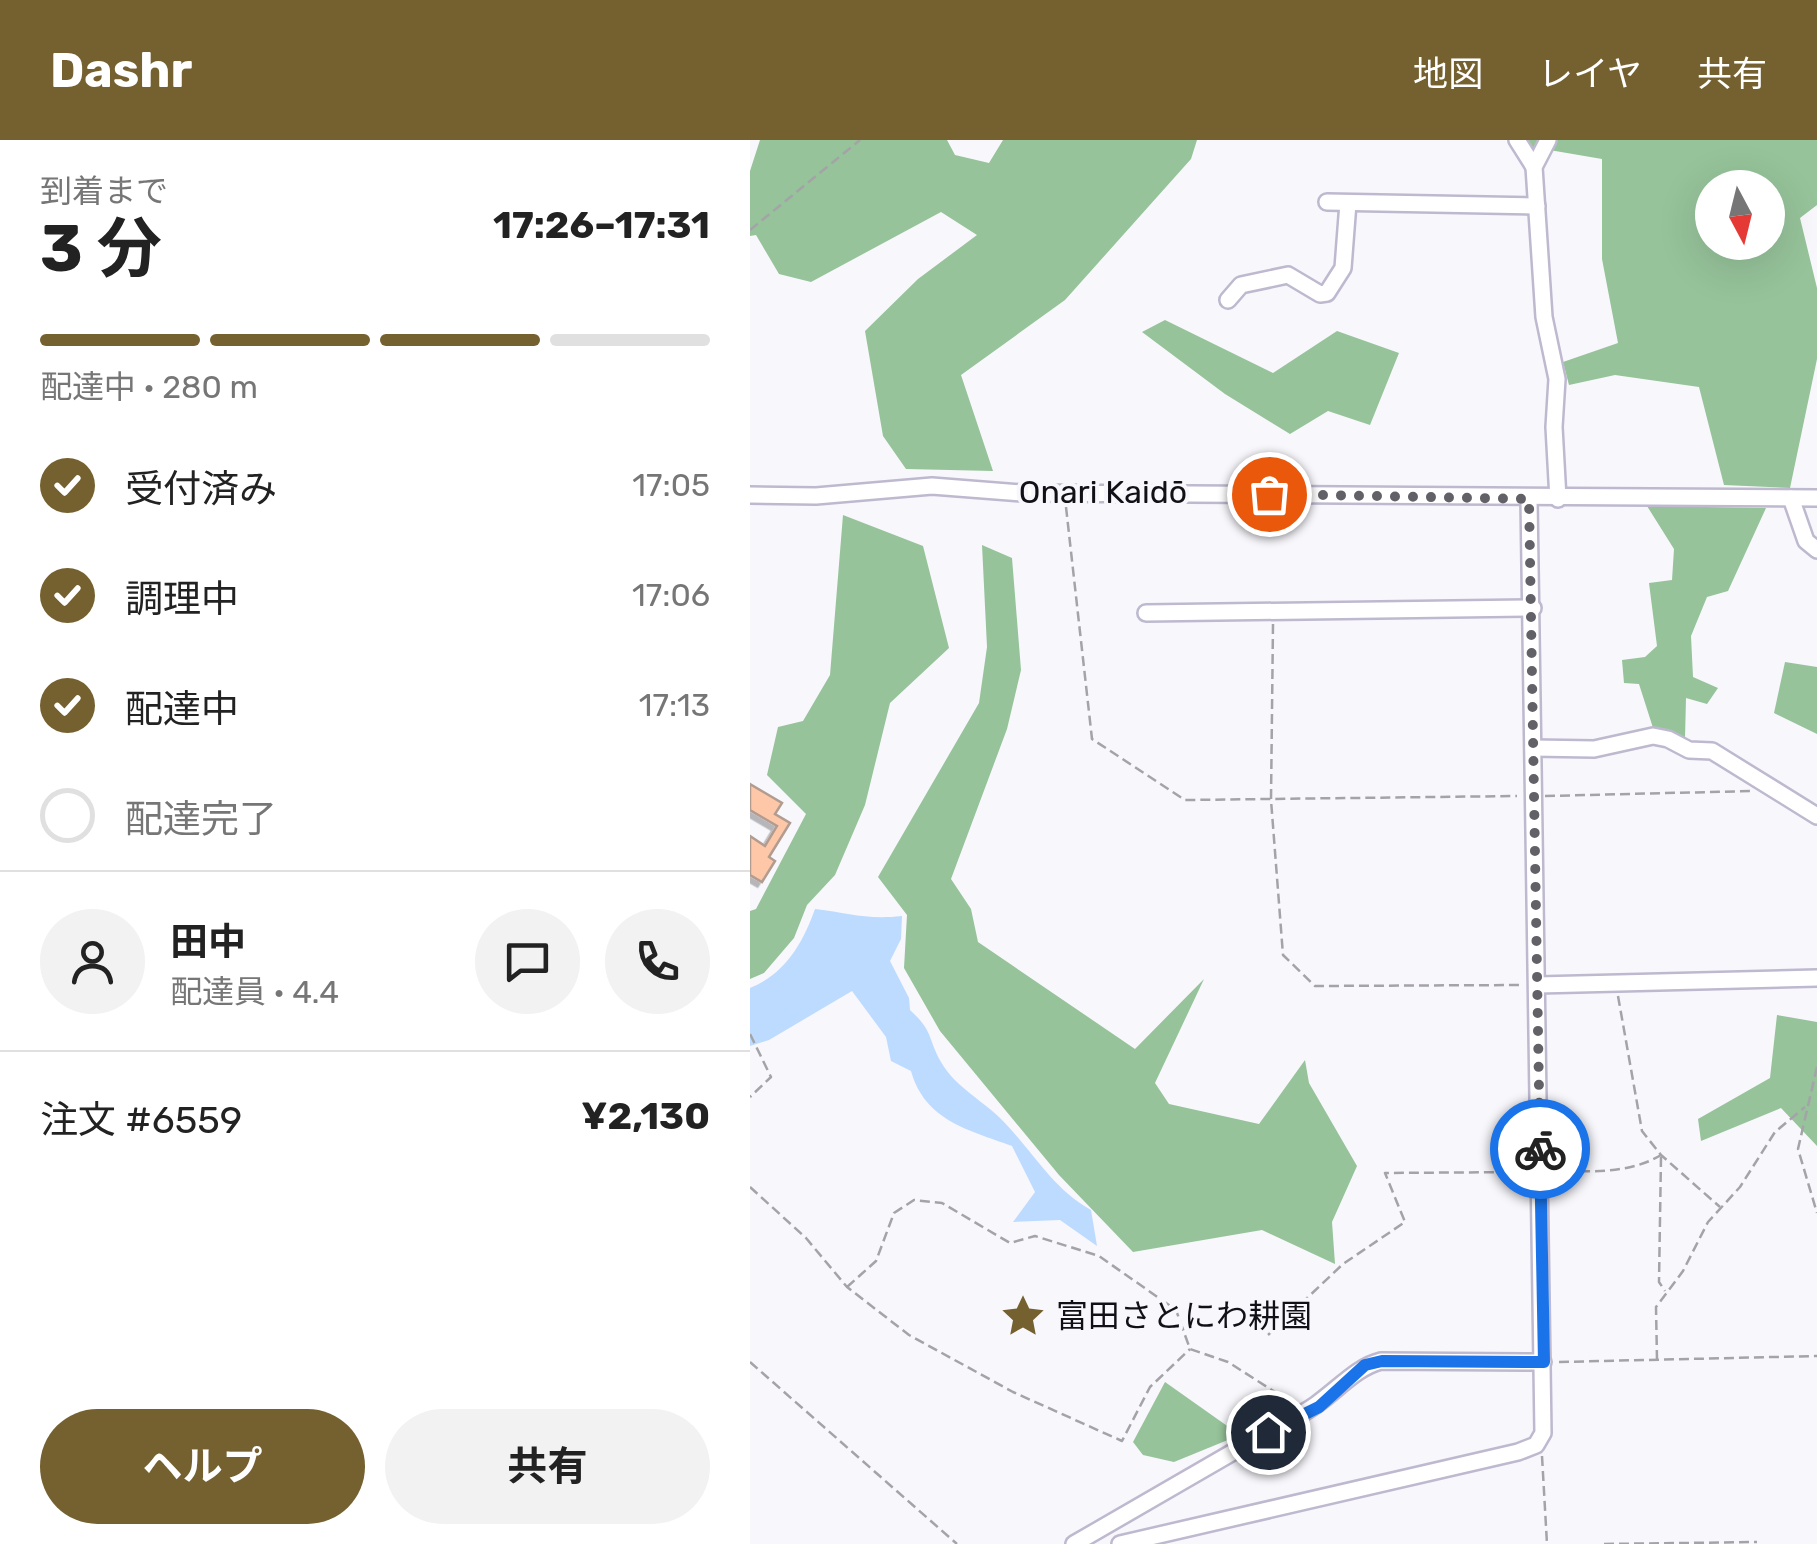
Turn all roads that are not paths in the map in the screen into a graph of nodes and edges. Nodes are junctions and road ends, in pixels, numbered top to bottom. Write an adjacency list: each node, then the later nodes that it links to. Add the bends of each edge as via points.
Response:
1 (1517, 140): 3 (street)
2 (1548, 140): 3 (street)
3 (1534, 167): 6 (street)
4 (1327, 202): 5 (street)
5 (1348, 202): 6 (street); 7 (street, via 1344,268 1326,292 1288,274 1241,285)
6 (1537, 206): 12 (street, via 1544,317 1557,379)
7 (1228, 300)
8 (750, 495): 11 (street, Onari Kaidō, via 932,486)
9 (1791, 498): 10 (street, Onari Kaidō); 12 (street, Onari Kaidō); 13 (street, via 1806,540)
10 (1817, 498)
11 (1529, 499): 12 (street, Onari Kaidō); 14 (street)
12 (1558, 499)
13 (1817, 550)
14 (1533, 608): 15 (street); 16 (street)
15 (1146, 613)
16 (1533, 748): 17 (street, via 1594,750 1653,736 1712,751); 19 (street)
17 (1817, 816)
18 (1817, 978): 19 (street)
19 (1538, 985): 20 (street)
20 (1544, 1362): 21 (street, via 1365,1365 1319,1407); 22 (street, via 1536,1445)
21 (1074, 1544)
22 (1120, 1544)

